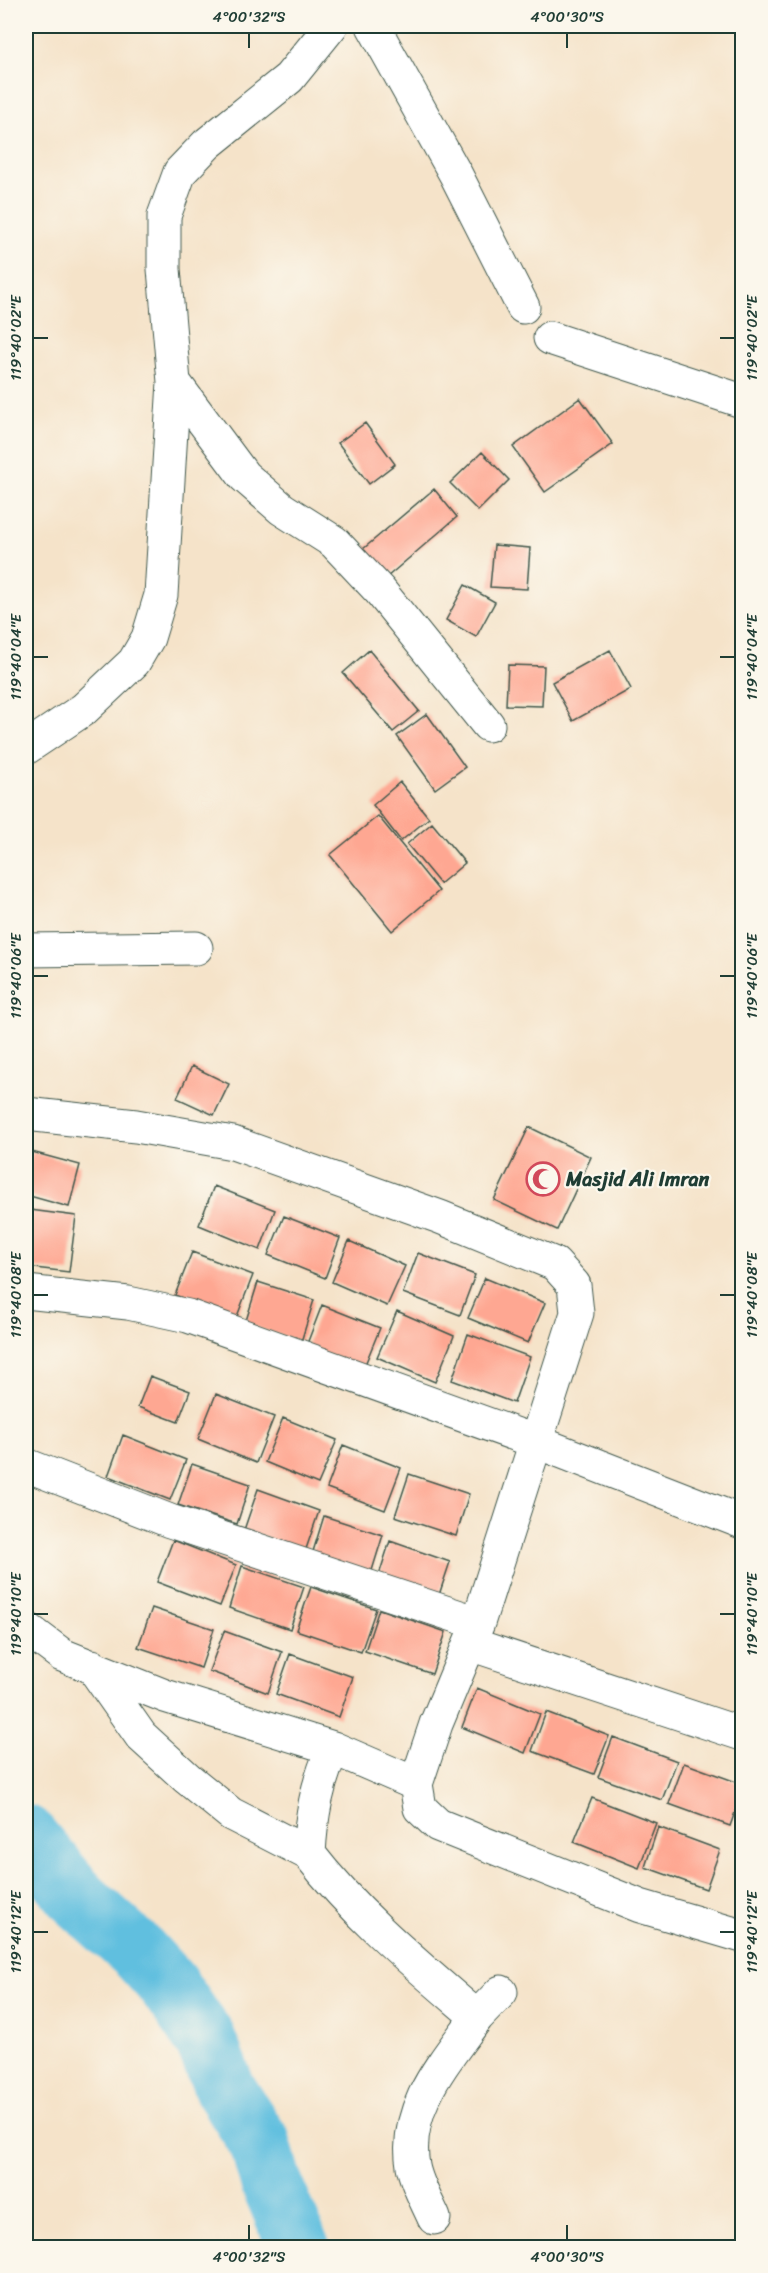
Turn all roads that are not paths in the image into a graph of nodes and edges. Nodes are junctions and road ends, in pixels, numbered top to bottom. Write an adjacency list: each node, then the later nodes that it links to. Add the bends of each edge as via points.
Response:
1 (331, 26): 5 (street, via 289,78 207,144 180,172 164,216 164,269)
2 (373, 26): 3 (street, via 456,175)
3 (523, 307)
4 (550, 338): 6 (street)
5 (174, 382): 7 (street, via 244,476 334,542 380,591); 8 (street, via 161,595 148,638 134,662 84,710)
6 (742, 401)
7 (488, 726)
8 (26, 748)
9 (196, 948): 10 (street)
10 (26, 950)
11 (26, 1114): 13 (street, via 136,1126 233,1143 440,1217 555,1264 574,1284 577,1313)
12 (26, 1292): 13 (street, via 128,1304 188,1316)
13 (537, 1442): 15 (street); 17 (street)
14 (26, 1465): 17 (street)
15 (742, 1522)
16 (26, 1628): 18 (street, via 62,1655)
17 (474, 1634): 19 (street); 21 (street)
18 (92, 1666): 20 (street, via 165,1696); 22 (street, via 141,1736 188,1779 231,1814)
19 (742, 1734)
20 (333, 1748): 21 (street); 22 (street, via 311,1816)
21 (416, 1784): 23 (street, via 420,1808 438,1825 640,1906)
22 (309, 1854): 25 (street, via 381,1933)
23 (742, 1936)
24 (501, 1992): 25 (street)
25 (477, 2018): 26 (street, via 420,2102 413,2128 413,2167)
26 (434, 2218)

